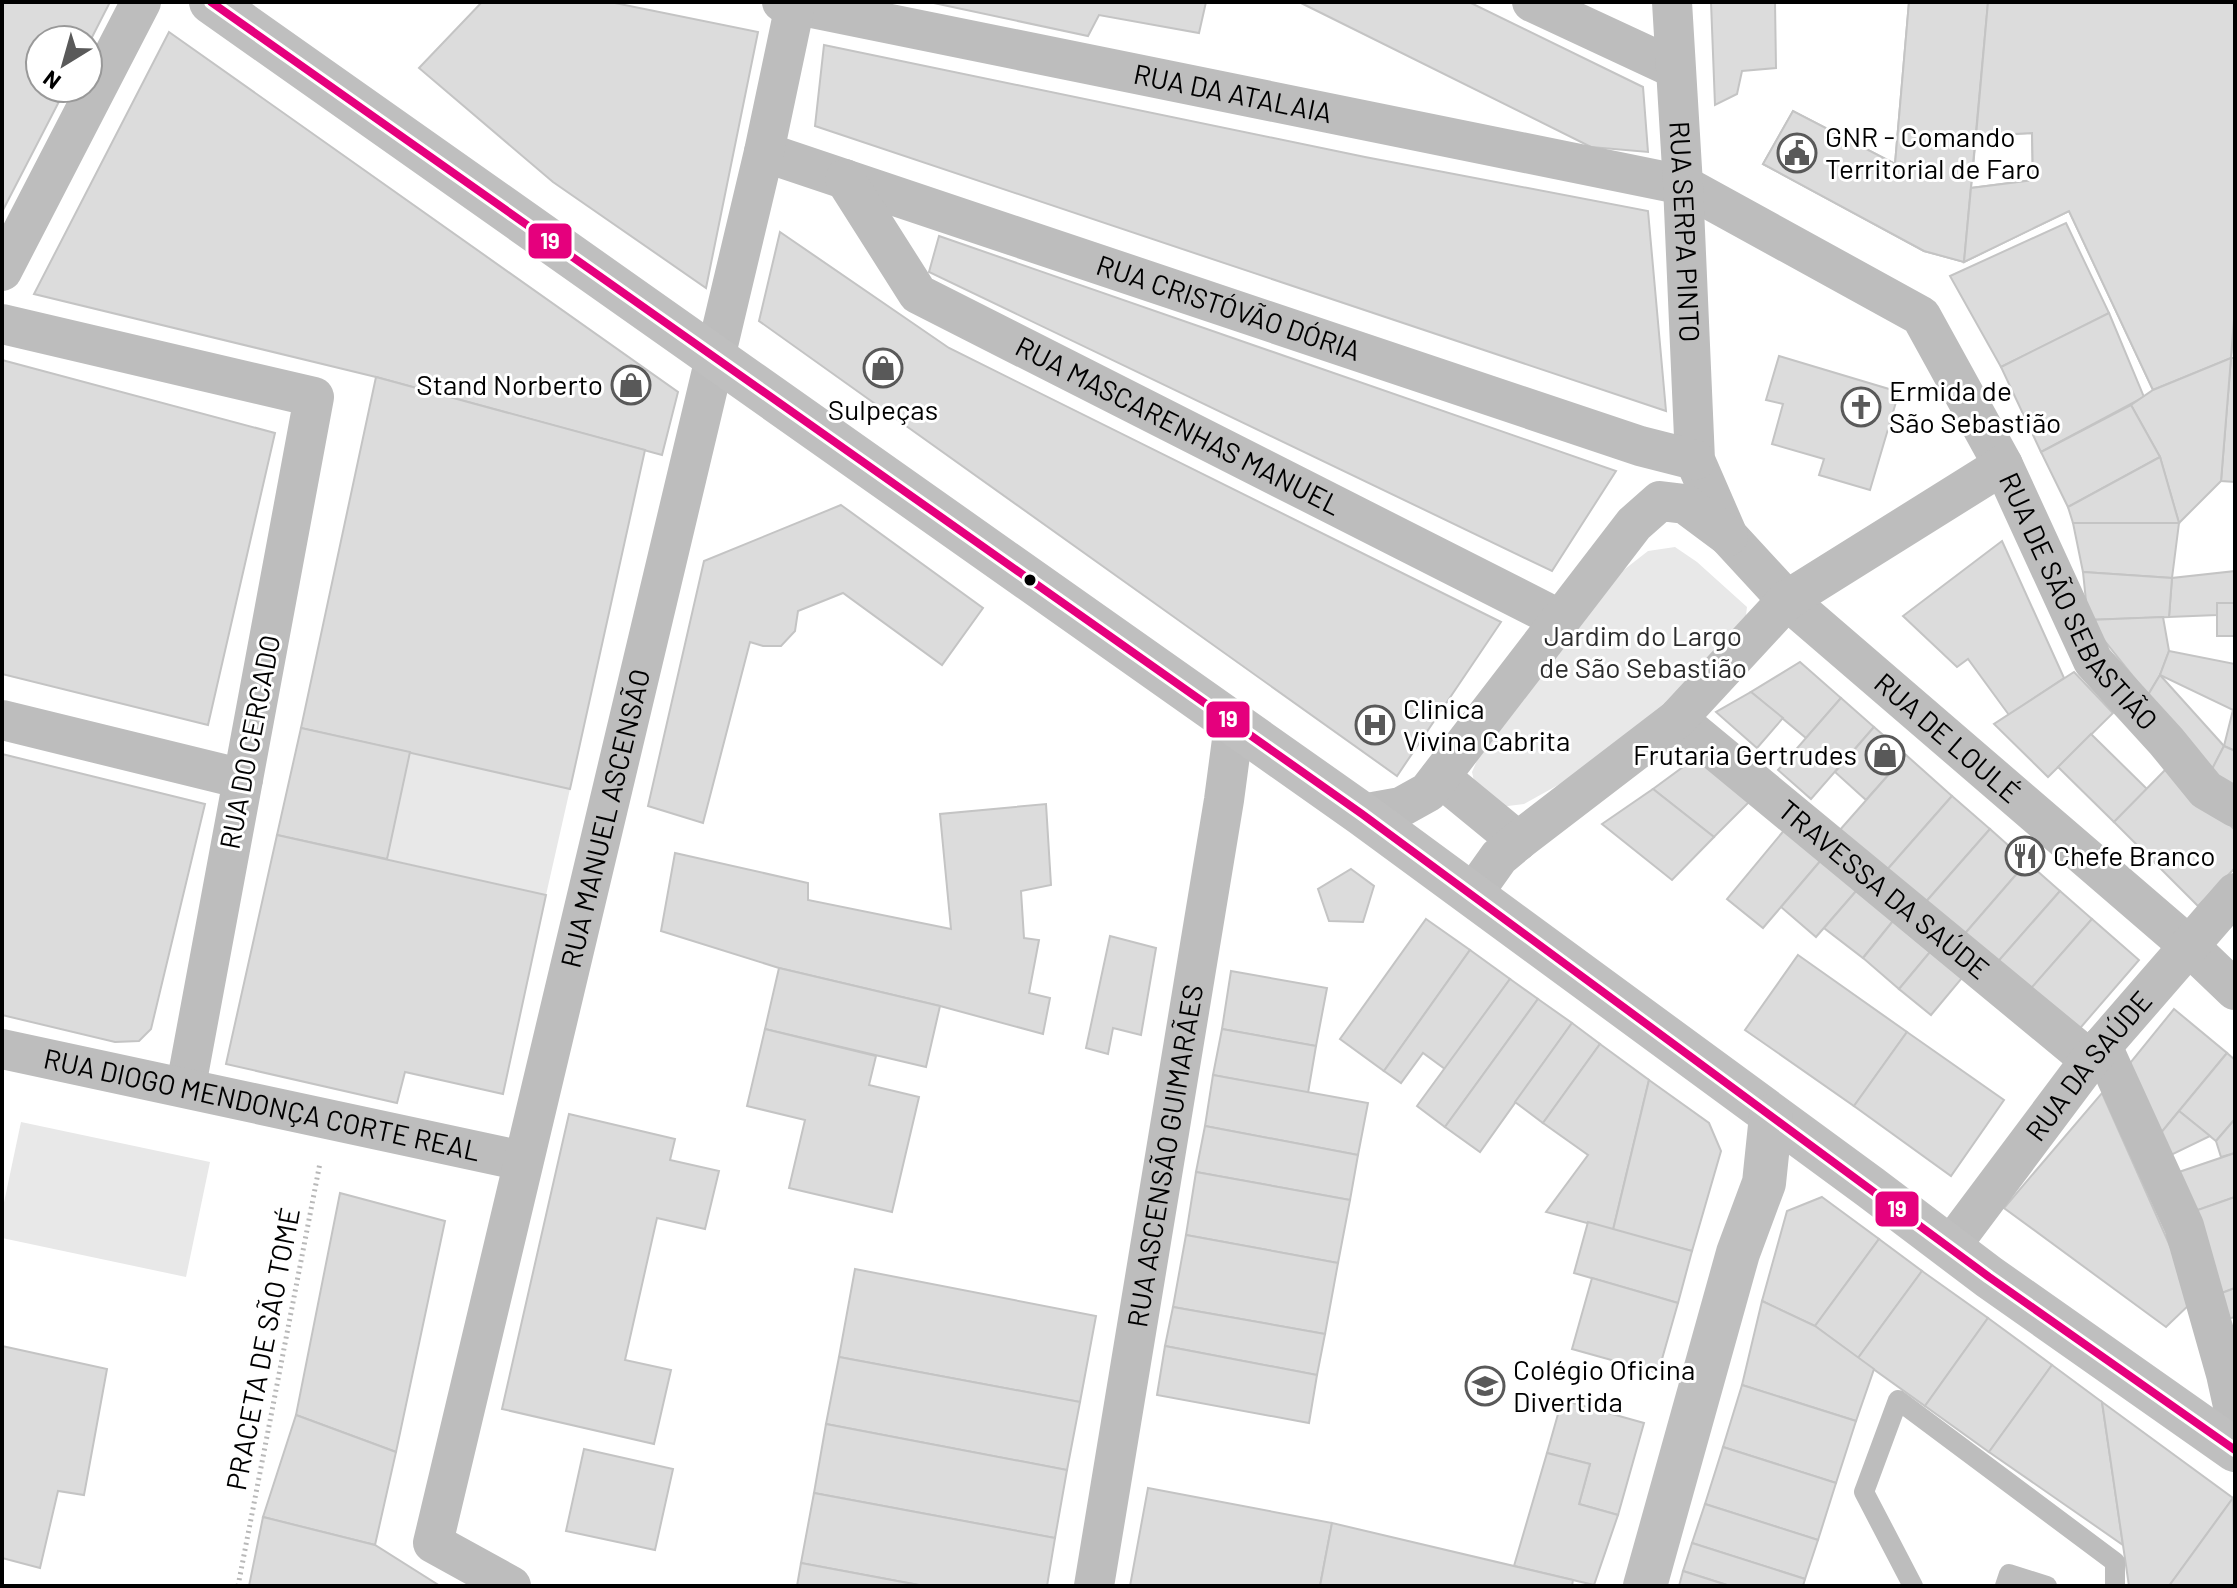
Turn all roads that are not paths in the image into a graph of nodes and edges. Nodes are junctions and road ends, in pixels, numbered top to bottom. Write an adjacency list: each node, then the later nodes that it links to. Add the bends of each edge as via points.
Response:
1 (141, 2): 10 (street)
2 (211, 2): 12 (main road)
3 (1532, 2): 6 (street)
4 (1672, 2): 6 (street, RUA SERPA PINTO)
5 (789, 4): 7 (street, RUA MANUEL ASCENSÃO); 9 (street, RUA DA ATALAIA)
6 (1674, 68): 9 (street, RUA SERPA PINTO)
7 (764, 152): 8 (street, RUA CRISTÓVÃO DÓRIA); 12 (street, RUA MANUEL ASCENSÃO)
8 (845, 179): 13 (street, RUA CRISTÓVÃO DÓRIA); 19 (street, RUA MASCARENHAS MANUEL, via 918,294)
9 (1683, 185): 14 (street, RUA SERPA PINTO); 15 (street, RUA DE SÃO SEBASTIÃO, via 1921,316)
10 (2, 271)
11 (2, 324): 24 (street, RUA DO CERCADO, via 314,397)
12 (714, 357): 22 (main road); 36 (street, RUA MANUEL ASCENSÃO)
13 (1640, 446): 14 (street, RUA CRISTÓVÃO DÓRIA); 16 (street, via 1650,478)
14 (1695, 460): 17 (street, RUA DE LOULÉ)
15 (2003, 465): 18 (street); 25 (street, RUA DE SÃO SEBASTIÃO, via 2093,661 2206,790)
16 (1634, 524): 17 (street, via 1660,501 1685,504); 19 (street)
17 (1728, 536): 18 (street, RUA DE LOULÉ)
18 (1787, 600): 20 (street); 30 (street, RUA DE LOULÉ)
19 (1559, 619): 23 (street)
20 (1677, 719): 27 (street); 33 (street, TRAVESSA DA SAÚDE)
21 (2, 720): 24 (street)
22 (1234, 725): 26 (main road); 45 (street, RUA ASCENSÃO GUIMARÃES)
23 (1440, 777): 26 (street, via 1428,792 1401,807); 27 (street)
24 (243, 779): 34 (street, RUA DO CERCADO)
25 (2235, 807)
26 (1362, 814): 29 (main road)
27 (1518, 841): 29 (street, via 1499,857)
28 (2235, 893): 30 (street, RUA DA SAÚDE)
29 (1472, 895): 35 (main road)
30 (2189, 946): 31 (street, RUA DE LOULÉ); 33 (street, RUA DA SAÚDE)
31 (2235, 990)
32 (2, 1049): 34 (street, RUA DIOGO MENDONÇA CORTE REAL)
33 (2096, 1053): 38 (street, RUA DA SAÚDE); 41 (street, via 2184,1226)
34 (186, 1086): 36 (street, RUA DIOGO MENDONÇA CORTE REAL)
35 (1771, 1116): 37 (main road); 39 (main road, via 1764,1183)
36 (523, 1161): 44 (street, RUA MANUEL ASCENSÃO, via 433,1543)
37 (1870, 1187): 38 (main road); 39 (main road, via 1810,1171 1782,1183)
38 (1950, 1247): 40 (main road)
39 (1738, 1253): 46 (main road)
40 (2171, 1405): 42 (main road); 43 (main road)
41 (2235, 1415)
42 (2235, 1422)
43 (2235, 1450)
44 (511, 1586)
45 (1094, 1586)
46 (1645, 1586)
47 (1913, 1586): 50 (lane, via 1864,1492 1898,1400 2115,1562)
48 (2005, 1586): 49 (lane, via 2009,1574)
49 (2047, 1586)
50 (2115, 1586)

